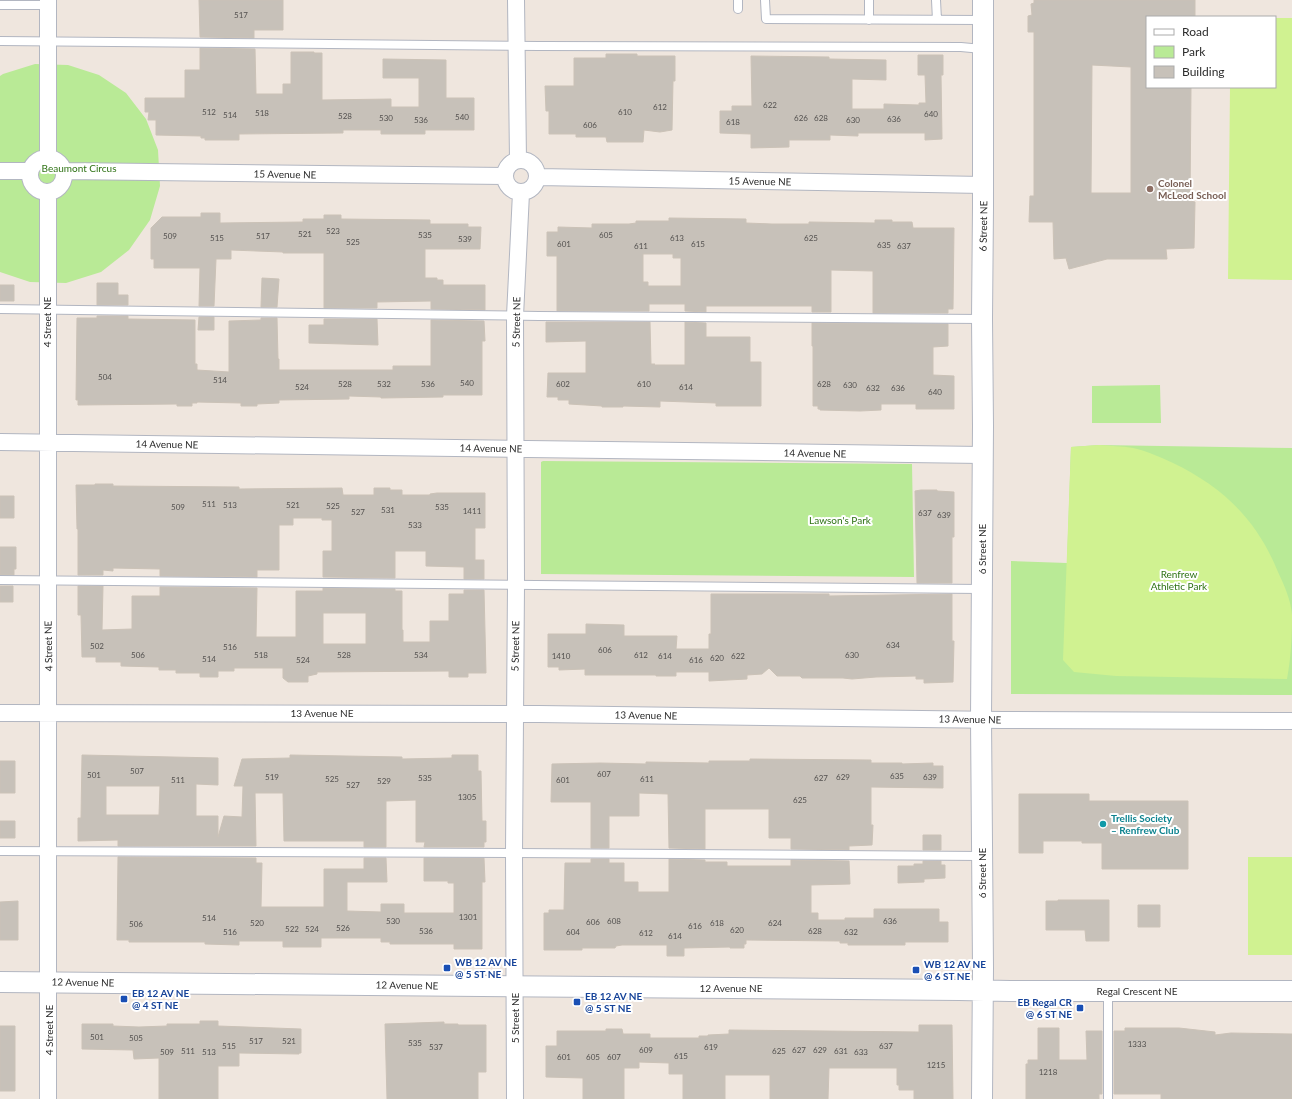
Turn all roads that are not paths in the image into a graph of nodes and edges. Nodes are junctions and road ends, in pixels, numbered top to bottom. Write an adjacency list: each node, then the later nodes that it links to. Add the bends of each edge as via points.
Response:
1 (516, 0): 15 (street)
2 (738, 0): 9 (lane)
3 (765, 0): 10 (lane, via 766,19)
4 (869, 0): 10 (lane)
5 (936, 0): 11 (lane)
6 (983, 0): 12 (street, 6 Street NE)
7 (48, 2): 8 (lane); 14 (street)
8 (0, 4)
9 (738, 9)
10 (869, 20): 11 (lane)
11 (937, 20): 12 (lane)
12 (983, 20): 16 (street, 6 Street NE)
13 (0, 41): 14 (lane)
14 (48, 42): 15 (lane); 17 (street)
15 (516, 46): 16 (lane); 18 (street)
16 (983, 49): 24 (street, 6 Street NE)
17 (48, 158): 20 (street, via 36,161); 21 (street, via 58,161)
18 (518, 160): 22 (street, via 509,166); 23 (street, via 532,164)
19 (0, 171): 20 (street)
20 (30, 171): 25 (street, via 30,179 34,186)
21 (65, 171): 22 (street, 15 Avenue NE); 25 (street, via 65,179 61,186)
22 (505, 176): 26 (street, via 507,186)
23 (538, 177): 24 (street, 15 Avenue NE); 26 (street, via 530,190)
24 (983, 185): 30 (street, 6 Street NE)
25 (48, 193): 28 (street, 4 Street NE)
26 (520, 193): 29 (street, 5 Street NE)
27 (0, 309): 28 (lane)
28 (47, 310): 29 (lane); 32 (street, 4 Street NE)
29 (515, 316): 30 (lane); 33 (street, 5 Street NE)
30 (982, 319): 34 (street, 6 Street NE)
31 (0, 442): 32 (street, 14 Avenue NE)
32 (47, 442): 33 (street, 14 Avenue NE); 36 (street, 4 Street NE)
33 (515, 448): 34 (street, 14 Avenue NE); 37 (street, 5 Street NE)
34 (982, 455): 38 (street, 6 Street NE)
35 (0, 580): 36 (lane)
36 (47, 581): 37 (lane); 40 (street, 4 Street NE)
37 (516, 585): 38 (lane); 41 (street, 5 Street NE)
38 (982, 589): 42 (street, 6 Street NE)
39 (0, 713): 40 (street, 13 Avenue NE)
40 (49, 713): 41 (street, 13 Avenue NE); 45 (street, 4 Street NE)
41 (514, 714): 42 (street, 13 Avenue NE); 46 (street, 5 Street NE)
42 (981, 719): 43 (street, 13 Avenue NE); 47 (street, 6 Street NE)
43 (1292, 721)
44 (0, 851): 45 (lane)
45 (49, 852): 46 (lane); 49 (street, 4 Street NE)
46 (514, 852): 47 (lane); 50 (street, 5 Street NE)
47 (982, 856): 51 (street, 6 Street NE)
48 (0, 982): 49 (street, 12 Avenue NE)
49 (48, 982): 50 (street, 12 Avenue NE); 54 (street, 4 Street NE)
50 (515, 986): 51 (street, 12 Avenue NE); 55 (street, 5 Street NE)
51 (983, 990): 52 (street, Regal Crescent NE); 56 (street, 6 Street NE)
52 (1108, 991): 53 (street, Regal Crescent NE); 57 (lane)
53 (1292, 991)
54 (48, 1099)
55 (515, 1099)
56 (982, 1099)
57 (1108, 1099)

